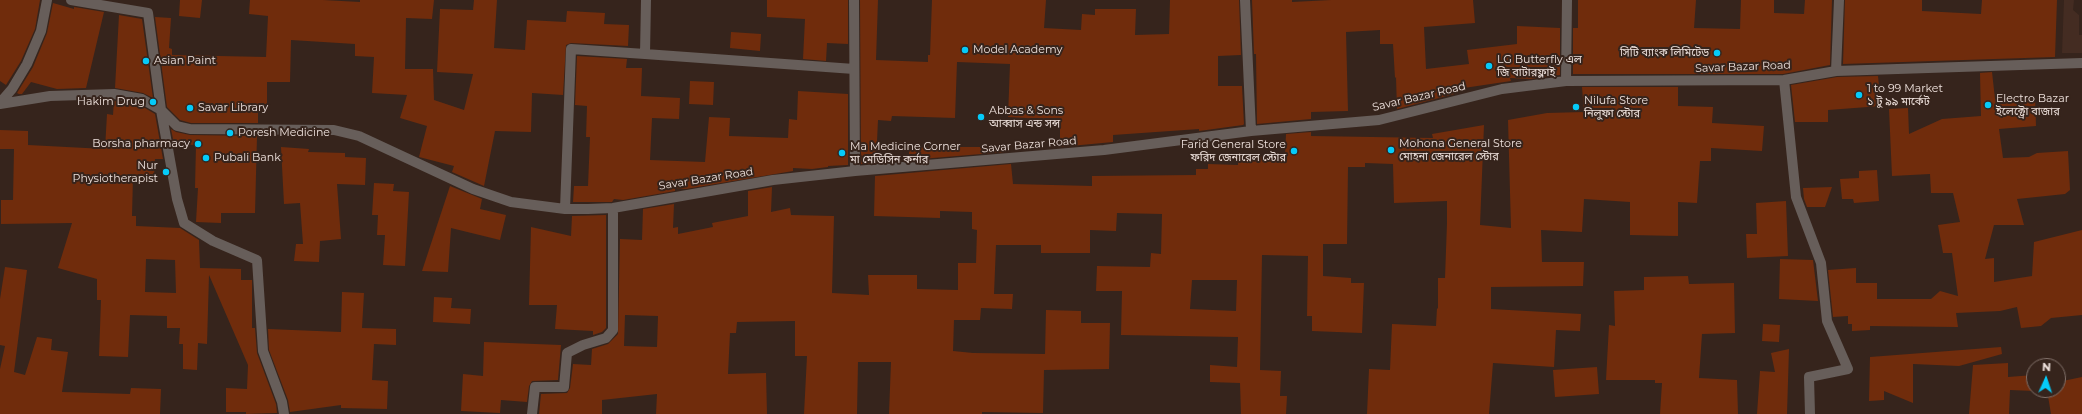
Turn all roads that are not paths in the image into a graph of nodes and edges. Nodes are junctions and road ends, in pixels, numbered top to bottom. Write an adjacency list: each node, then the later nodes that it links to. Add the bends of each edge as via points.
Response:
1 (48, 0): 14 (street, via 41,31 27,64)
2 (70, 0): 15 (street, via 148,12)
3 (646, 0): 8 (street)
4 (854, 0): 10 (street)
5 (1244, 0): 16 (street)
6 (1567, 0): 13 (street)
7 (1839, 0): 11 (street)
8 (645, 54): 10 (street); 19 (street, via 571,48)
9 (2082, 63): 11 (street, Savar Bazar Road)
10 (854, 70): 17 (street)
11 (1836, 71): 12 (street, Savar Bazar Road)
12 (1784, 80): 13 (street, Savar Bazar Road); 22 (street, via 1796,197 1821,263 1827,322 1848,369 1809,377)
13 (1566, 81): 16 (street, Savar Bazar Road, via 1502,89 1379,120)
14 (0, 104): 15 (street, Savar Bazar Road, via 50,96 114,94 142,99)
15 (161, 110): 19 (street, Savar Bazar Road, via 177,126 190,129 340,131 359,136 473,189 511,202); 20 (street, via 177,199 184,223 213,241 257,260 263,351)
16 (1251, 131): 17 (street, Savar Bazar Road, via 1104,150)
17 (855, 171): 18 (street, Savar Bazar Road, via 773,180)
18 (613, 208): 19 (street, Savar Bazar Road); 21 (street, via 613,330 606,338 567,353 564,386 534,387)
19 (565, 209)
20 (284, 414)
21 (532, 414)
22 (1810, 414)

